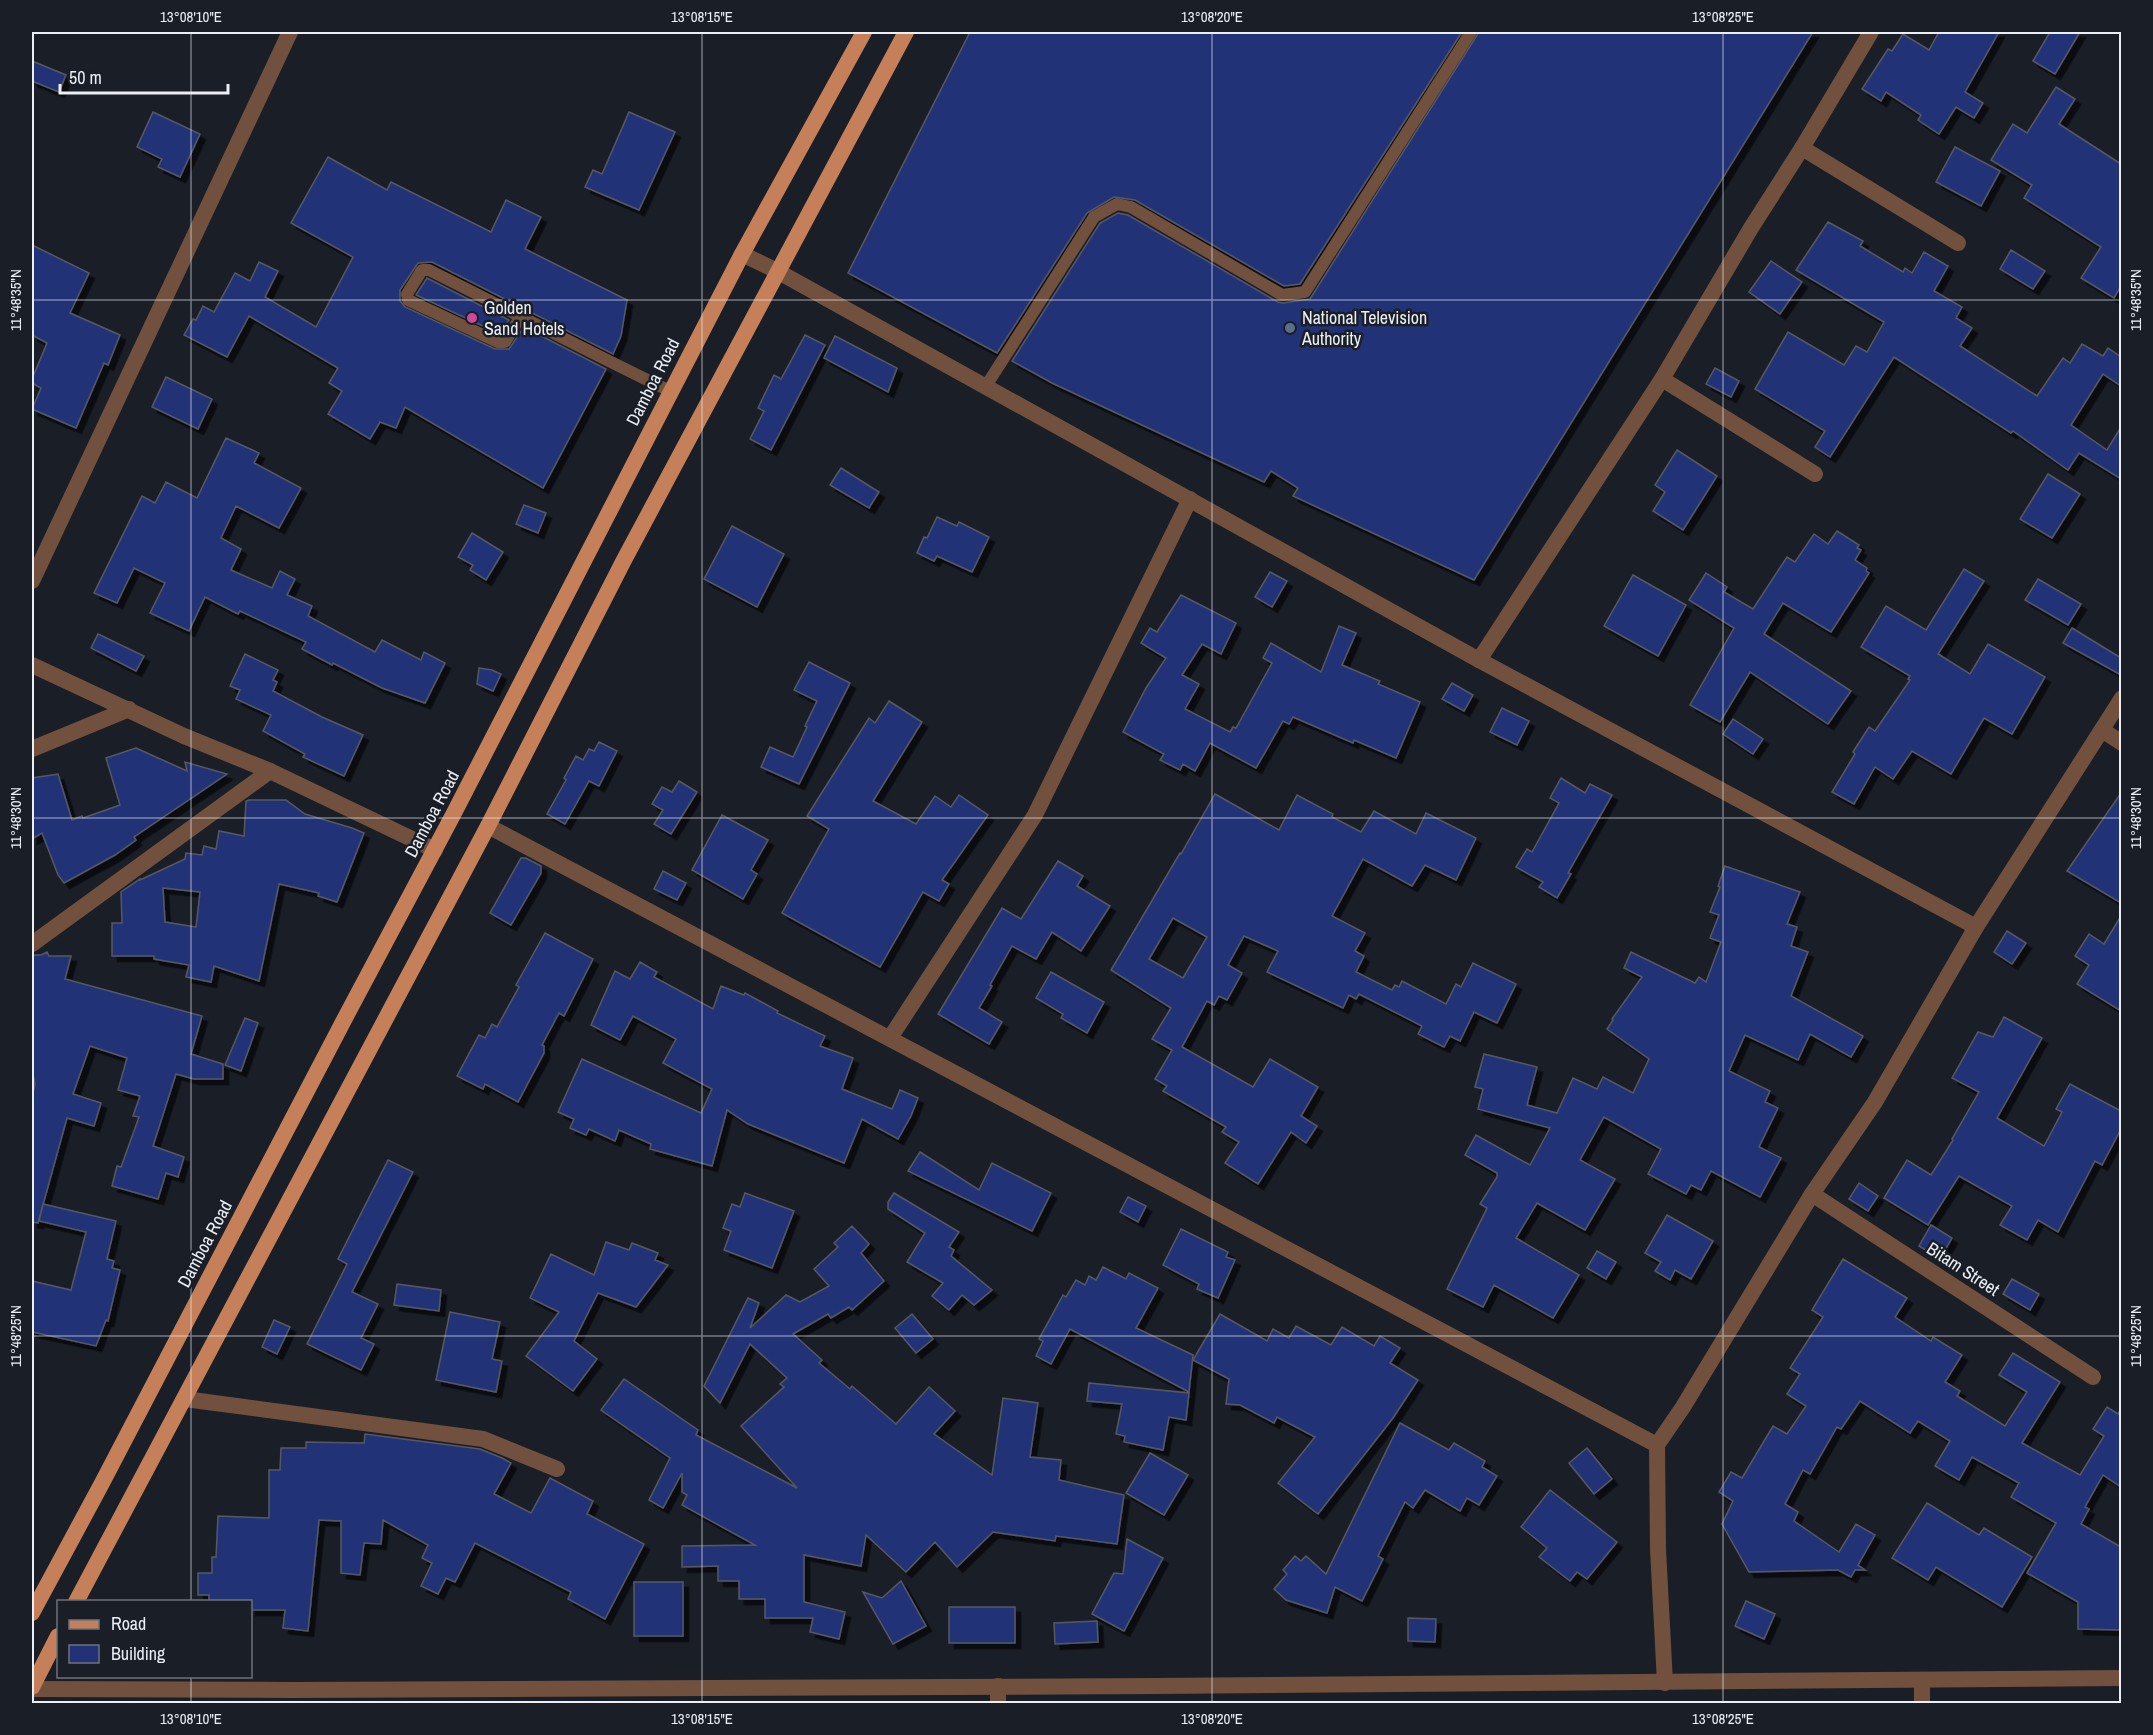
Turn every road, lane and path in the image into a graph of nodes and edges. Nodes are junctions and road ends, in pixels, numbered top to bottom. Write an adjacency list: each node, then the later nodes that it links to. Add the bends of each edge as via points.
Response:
1 (290, 32): 16 (street)
2 (864, 32): 8 (main road, Damboa Road)
3 (906, 32): 9 (main road)
4 (1471, 32): 12 (lane, via 1305,292 1282,295 1131,207 1117,204 1094,218)
5 (1871, 32): 6 (street)
6 (1802, 148): 7 (street); 11 (street, via 1750,228)
7 (1958, 243)
8 (742, 254): 9 (street); 13 (main road, Damboa Road)
9 (777, 271): 12 (street); 25 (main road)
10 (521, 316): 10 (lane, via 429,270 422,270 407,294 408,300 498,342 505,342); 13 (lane)
11 (1662, 379): 14 (street); 17 (street)
12 (986, 386): 15 (street)
13 (670, 391): 26 (main road, Damboa Road)
14 (1815, 474)
15 (1190, 500): 17 (street); 29 (street, via 1035,815)
16 (32, 581)
17 (1479, 660): 27 (street)
18 (32, 665): 20 (street)
19 (2121, 698): 21 (street)
20 (129, 710): 23 (street); 24 (street)
21 (2102, 730): 22 (street); 27 (street)
22 (2121, 743)
23 (32, 749)
24 (270, 771): 26 (street); 28 (street)
25 (488, 826): 29 (street); 32 (main road)
26 (435, 850): 36 (main road, Damboa Road)
27 (1976, 927): 30 (street, via 1875,1102)
28 (32, 944)
29 (890, 1038): 33 (street)
30 (1812, 1194): 31 (street, Bitam Street); 33 (street)
31 (2093, 1377)
32 (185, 1399): 34 (street, via 483,1439); 35 (main road)
33 (1657, 1445): 40 (street)
34 (557, 1469)
35 (77, 1600)
36 (32, 1613)
37 (57, 1637): 42 (main road)
38 (2121, 1678): 39 (street)
39 (1922, 1680): 40 (street); 44 (street)
40 (1665, 1683): 41 (street)
41 (998, 1686): 42 (street); 43 (street)
42 (32, 1688)
43 (998, 1704)
44 (1922, 1704)

